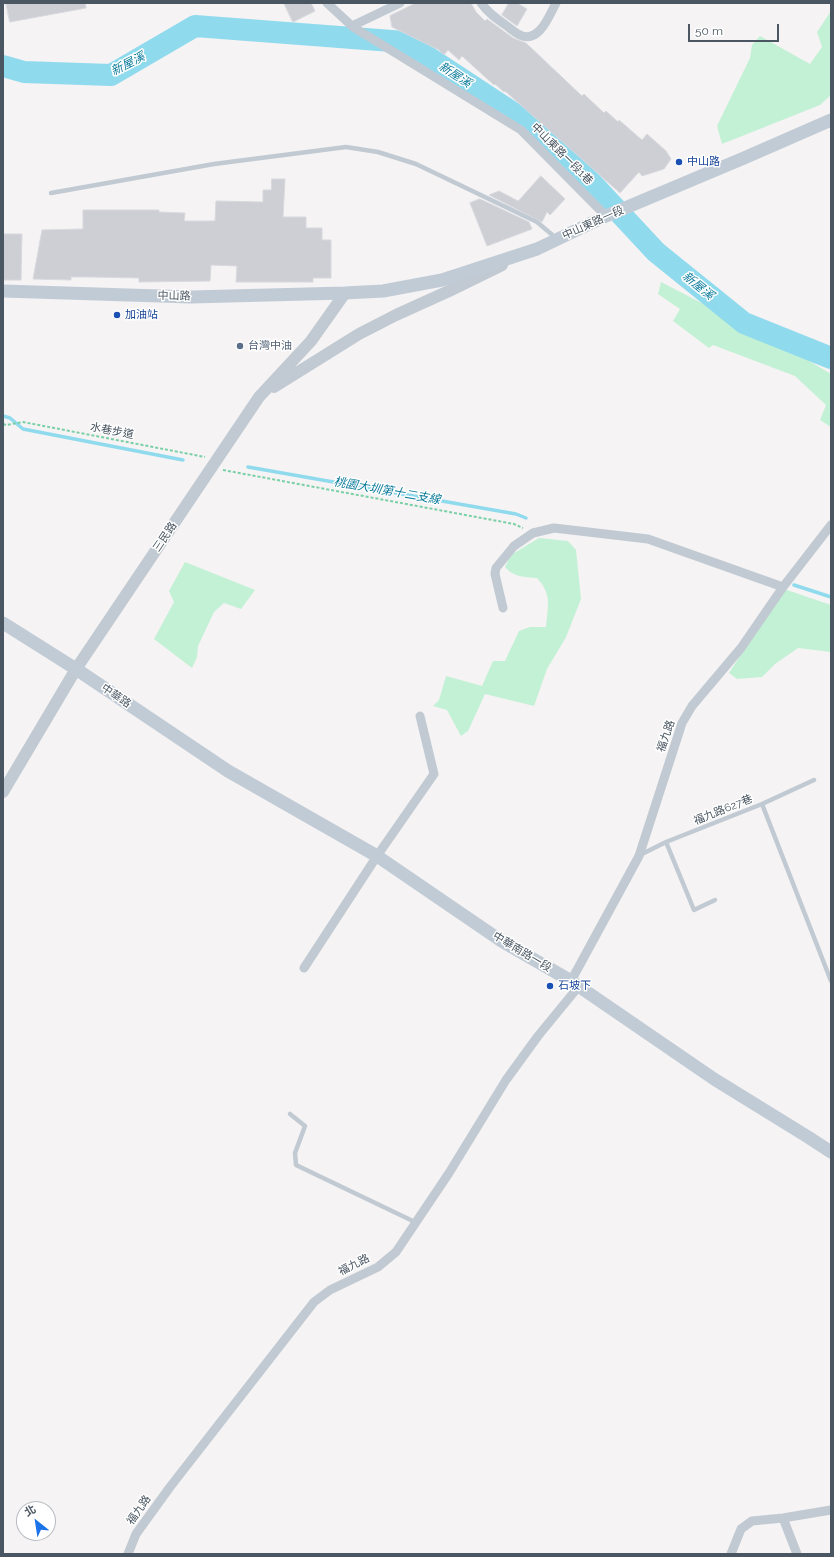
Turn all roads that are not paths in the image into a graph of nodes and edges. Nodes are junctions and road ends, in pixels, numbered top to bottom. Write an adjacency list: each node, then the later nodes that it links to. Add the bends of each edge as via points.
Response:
1 (327, 3): 5 (street, 中山東路一段1巷)
2 (400, 3): 5 (street)
3 (481, 3): 4 (street, via 489,14 527,37 543,28)
4 (556, 3)
5 (352, 26): 8 (street, 中山東路一段1巷, via 521,130)
6 (830, 119): 8 (main road, 中山東路一段)
7 (51, 193): 9 (lane, via 214,164 346,147 378,152 416,164 537,222)
8 (607, 216): 9 (main road, 中山東路一段)
9 (557, 239): 10 (main road, 中山東路一段)
10 (537, 248): 12 (main road, 中山東路一段, via 442,280 383,291); 13 (street, via 359,334)
11 (3, 291): 12 (main road, 中山路, via 191,296)
12 (344, 293): 13 (street, 三民路, via 311,342)
13 (259, 397): 18 (street, 三民路)
14 (831, 525): 15 (street, 福九路)
15 (783, 587): 16 (street, via 648,539 554,528 533,533 514,546 496,568 495,574); 26 (street, 福九路, via 741,648 692,706 682,723)
16 (503, 608)
17 (3, 623): 18 (main road, 中華路)
18 (76, 669): 20 (main road, 中華路); 22 (street, 三民路)
19 (420, 716): 25 (street, via 434,774)
20 (228, 771): 25 (main road, 中華南路一段)
21 (814, 780): 23 (lane, 福九路627巷)
22 (3, 792)
23 (762, 804): 24 (lane, 福九路627巷); 29 (lane)
24 (666, 842): 26 (lane, 福九路627巷); 27 (lane, via 694,910)
25 (377, 856): 28 (street); 30 (main road, 中華南路一段, via 500,940)
26 (638, 856): 30 (street, 福九路)
27 (715, 900)
28 (304, 968)
29 (831, 981)
30 (575, 984): 32 (main road, 中華南路一段, via 714,1079); 33 (street, 福九路, via 506,1080)
31 (290, 1114): 33 (lane, via 305,1126 295,1153 296,1165)
32 (831, 1152)
33 (416, 1223): 36 (street, 福九路, via 393,1256 378,1267 330,1290 314,1302 170,1487 136,1534)
34 (831, 1510): 35 (street)
35 (783, 1518): 37 (street, via 752,1521 741,1529); 38 (street)
36 (128, 1554)
37 (731, 1554)
38 (797, 1554)

